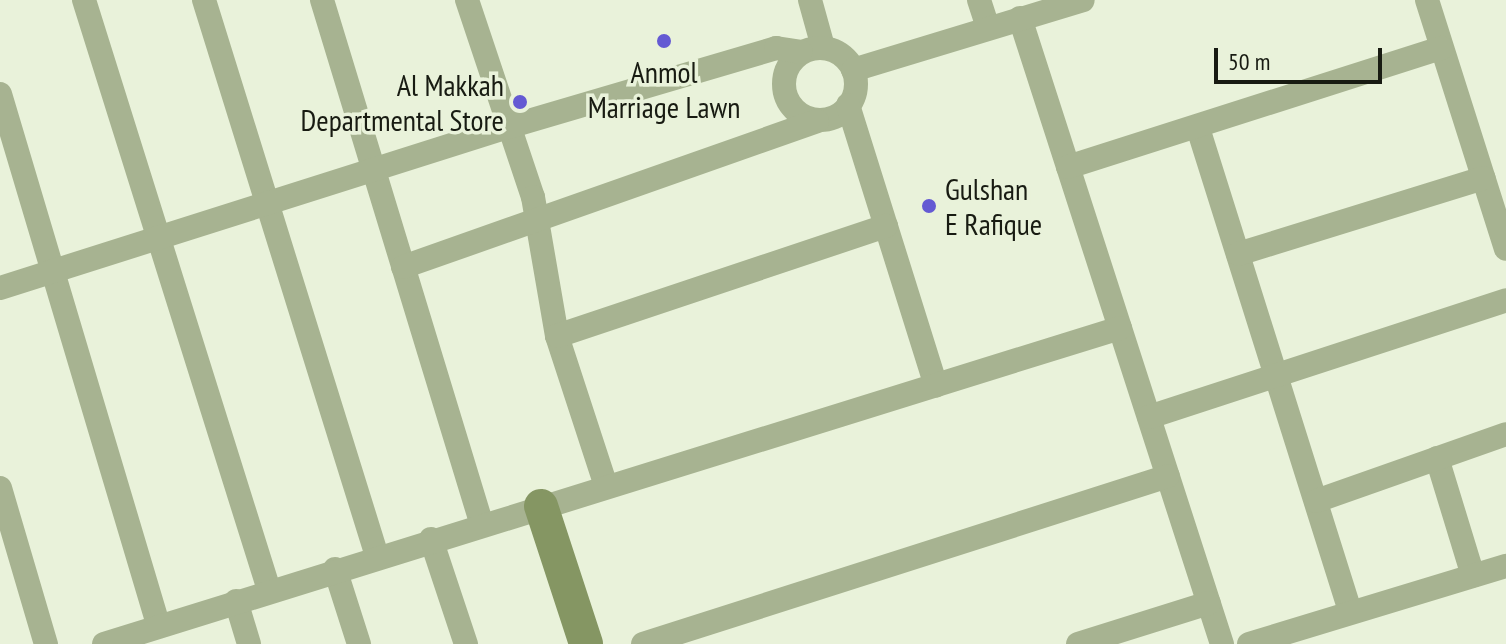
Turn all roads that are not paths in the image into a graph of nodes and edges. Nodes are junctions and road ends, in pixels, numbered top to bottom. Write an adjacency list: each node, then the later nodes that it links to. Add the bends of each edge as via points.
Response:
1 (84, 0): 25 (street)
2 (204, 0): 22 (street)
3 (322, 0): 20 (street)
4 (467, 0): 17 (street)
5 (810, 0): 12 (street)
6 (979, 0): 10 (street)
7 (1083, 0): 9 (street)
8 (1427, 0): 11 (street)
9 (1020, 18): 10 (street); 19 (street)
10 (988, 27): 13 (street)
11 (1441, 48): 18 (street); 21 (street)
12 (812, 49): 13 (street, via 844,56); 16 (street, via 786,69 784,92 795,112); 17 (street, via 776,48)
13 (853, 70): 15 (street)
14 (0, 94): 29 (street)
15 (848, 105): 16 (street); 24 (street)
16 (817, 121): 23 (street)
17 (505, 128): 20 (street); 23 (street, via 533,197)
18 (1198, 128): 19 (street); 27 (street)
19 (1068, 167): 32 (street)
20 (374, 170): 22 (street); 28 (street)
21 (1484, 178): 26 (street); 27 (street)
22 (267, 204): 25 (street); 46 (street)
23 (534, 221): 28 (street); 33 (street)
24 (886, 226): 33 (street); 35 (street)
25 (162, 237): 29 (street); 50 (street)
26 (1506, 249)
27 (1238, 254): 34 (street)
28 (403, 267): 44 (street)
29 (55, 271): 30 (street); 54 (street)
30 (0, 288)
31 (1506, 300): 34 (street)
32 (1120, 328): 35 (street); 36 (street)
33 (557, 336): 40 (street)
34 (1277, 375): 36 (street); 42 (street)
35 (936, 385): 40 (street)
36 (1149, 417): 39 (street)
37 (1506, 434): 38 (street)
38 (1437, 458): 42 (street); 49 (street)
39 (1168, 476): 52 (street); 55 (street)
40 (606, 486): 43 (street)
41 (0, 488): 57 (street)
42 (1316, 501): 53 (street)
43 (541, 506): 44 (street); 61 (street)
44 (481, 522): 45 (street)
45 (431, 539): 46 (street); 60 (street)
46 (377, 556): 48 (street)
47 (1506, 566): 49 (street)
48 (335, 569): 50 (street); 59 (street)
49 (1473, 576): 53 (street)
50 (269, 590): 51 (street)
51 (236, 601): 54 (street); 58 (street)
52 (1209, 603): 63 (street); 64 (street)
53 (1350, 611): 65 (street)
54 (158, 624): 56 (street)
55 (698, 636): 62 (street)
56 (113, 643)
57 (46, 644)
58 (249, 644)
59 (359, 644)
60 (466, 644)
61 (586, 644)
62 (643, 644)
63 (1078, 644)
64 (1222, 644)
65 (1249, 644)

